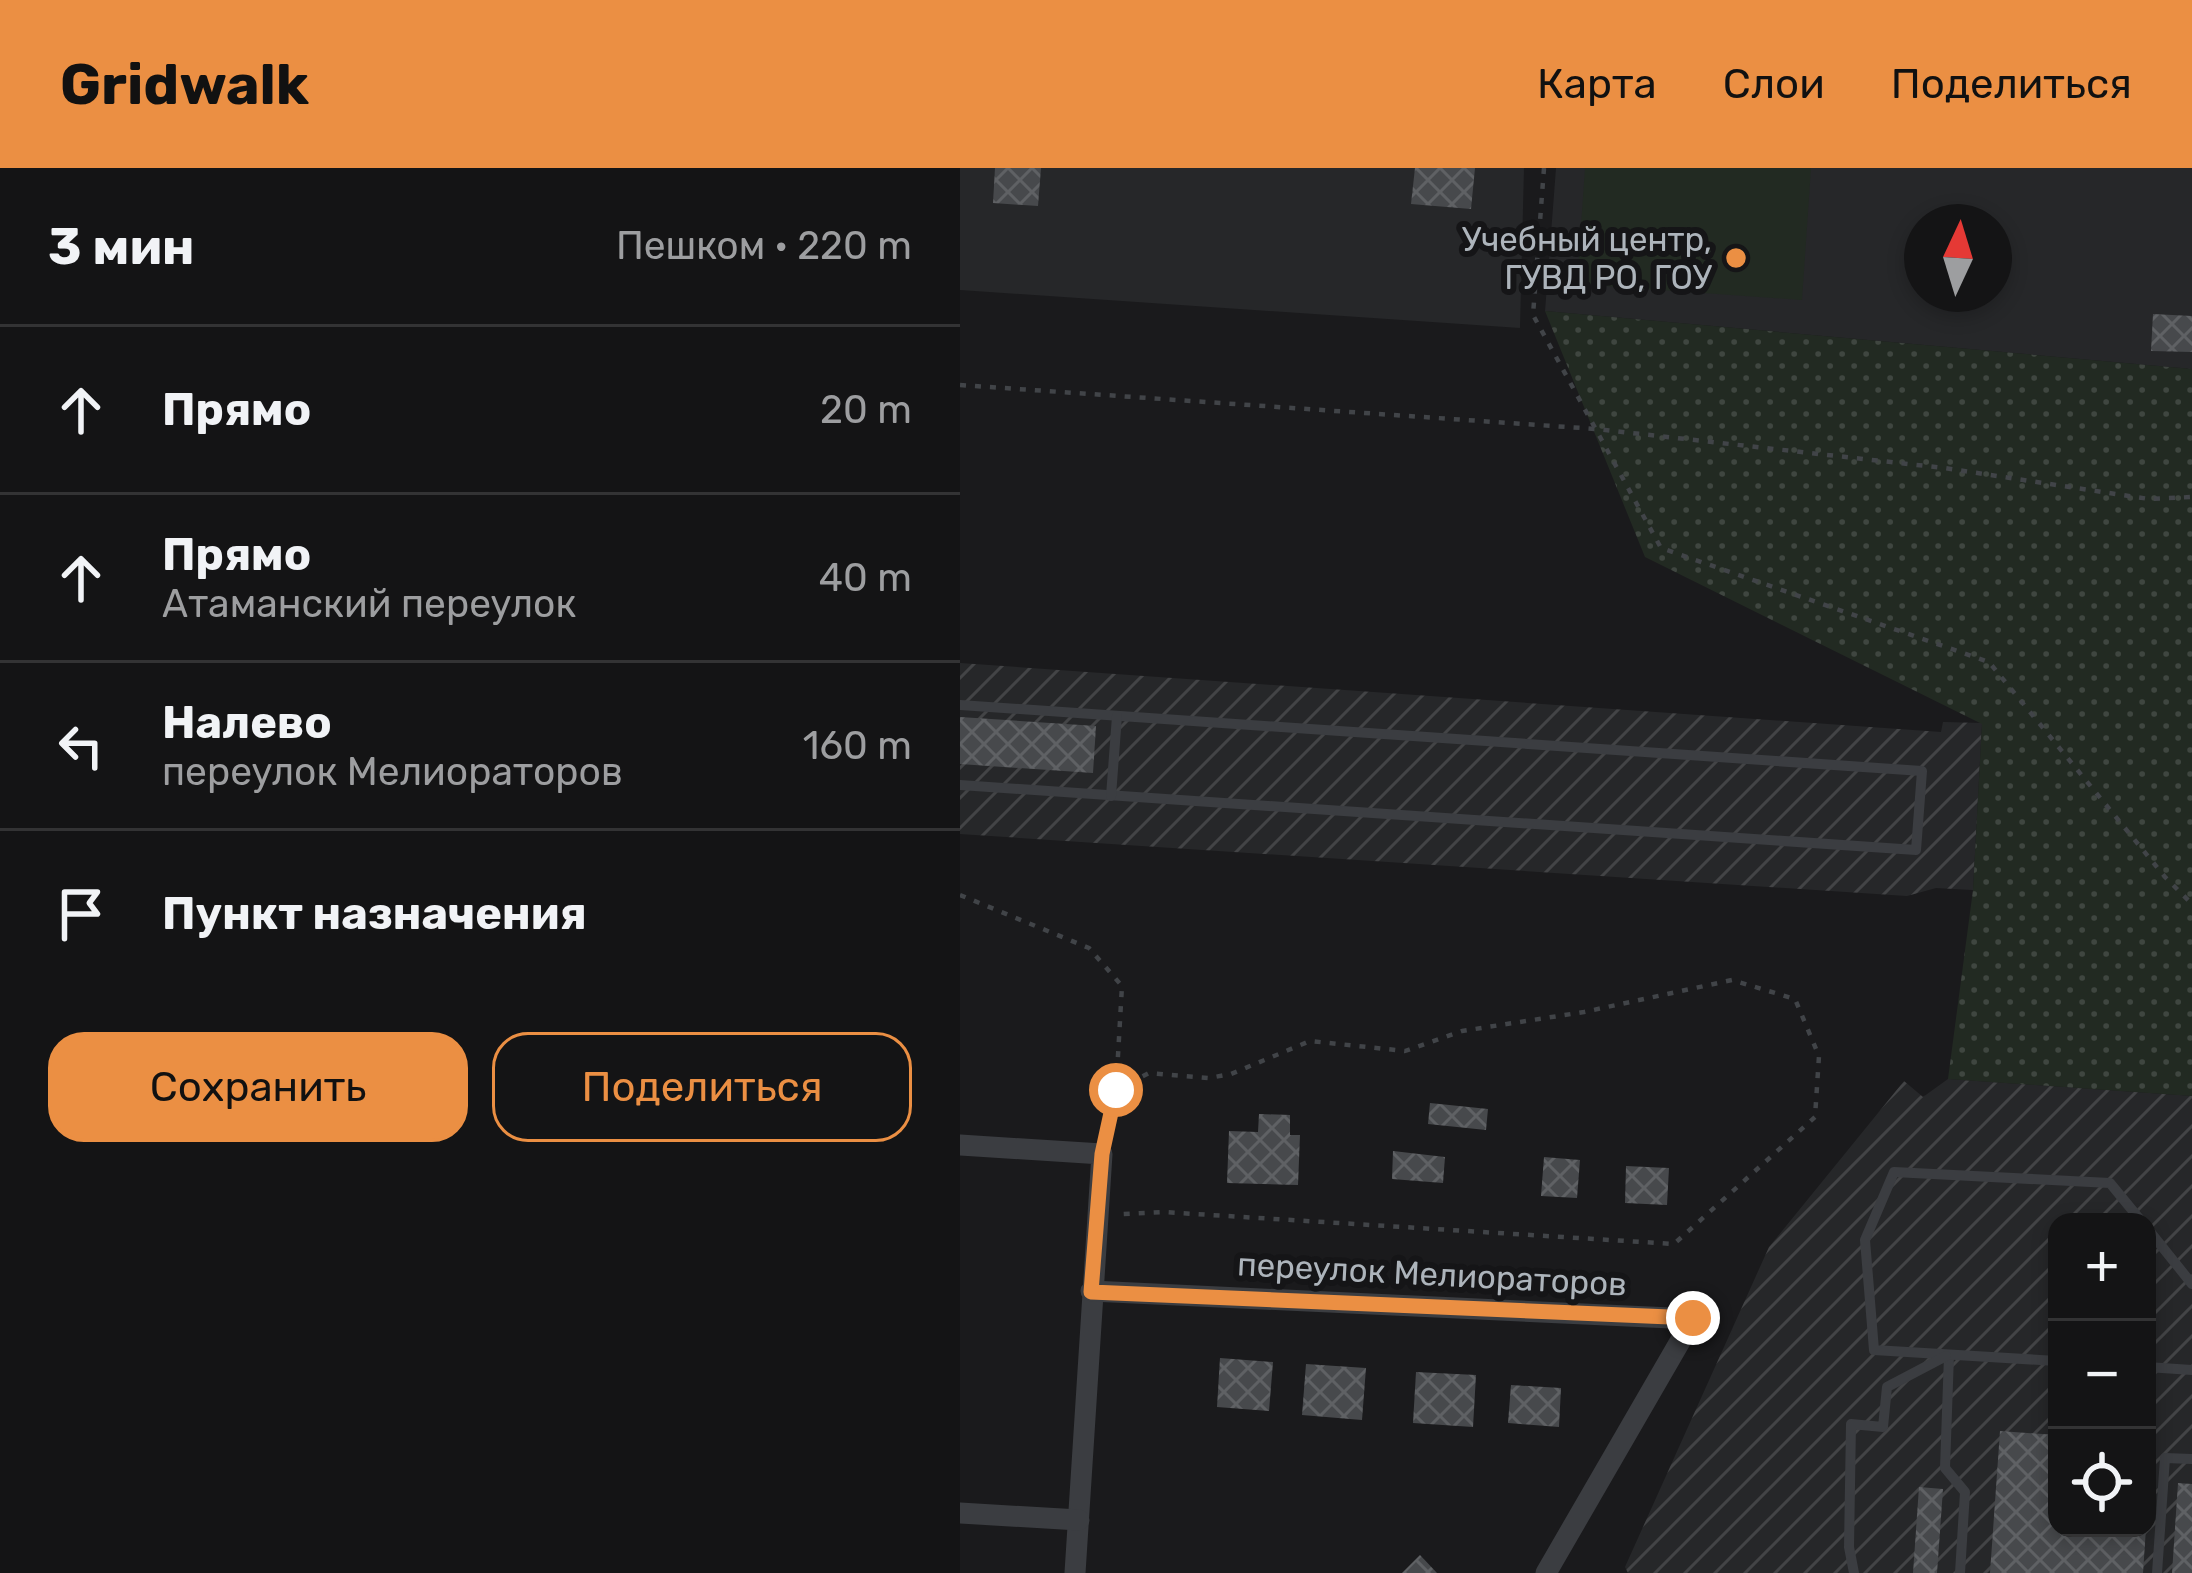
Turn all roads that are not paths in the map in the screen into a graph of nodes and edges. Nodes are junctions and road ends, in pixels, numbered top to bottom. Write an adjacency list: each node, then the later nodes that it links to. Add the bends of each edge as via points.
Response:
1 (960, 705): 2 (lane)
2 (1117, 716): 4 (lane); 4 (lane, via 1922,771 1916,850)
3 (960, 785): 4 (lane)
4 (1111, 796)
5 (960, 1145): 9 (street, via 1102,1154)
6 (2134, 1213): 10 (lane, via 2110,1183 1894,1172 1865,1240 1874,1350)
7 (2156, 1240): 8 (lane)
8 (2192, 1284)
9 (1091, 1292): 16 (street); 18 (street, переулок Мелиораторов, via 1693,1318)
10 (1949, 1355): 11 (lane); 19 (lane, via 1887,1387 1882,1427 1851,1424); 20 (lane, via 1946,1468 1965,1492)
11 (2048, 1360)
12 (2156, 1368): 13 (lane)
13 (2192, 1370)
14 (2192, 1459): 21 (lane, via 2165,1458)
15 (960, 1513): 16 (street)
16 (1079, 1520): 17 (street)
17 (1075, 1573)
18 (1546, 1573)
19 (1854, 1573)
20 (1960, 1573)
21 (2158, 1573)

